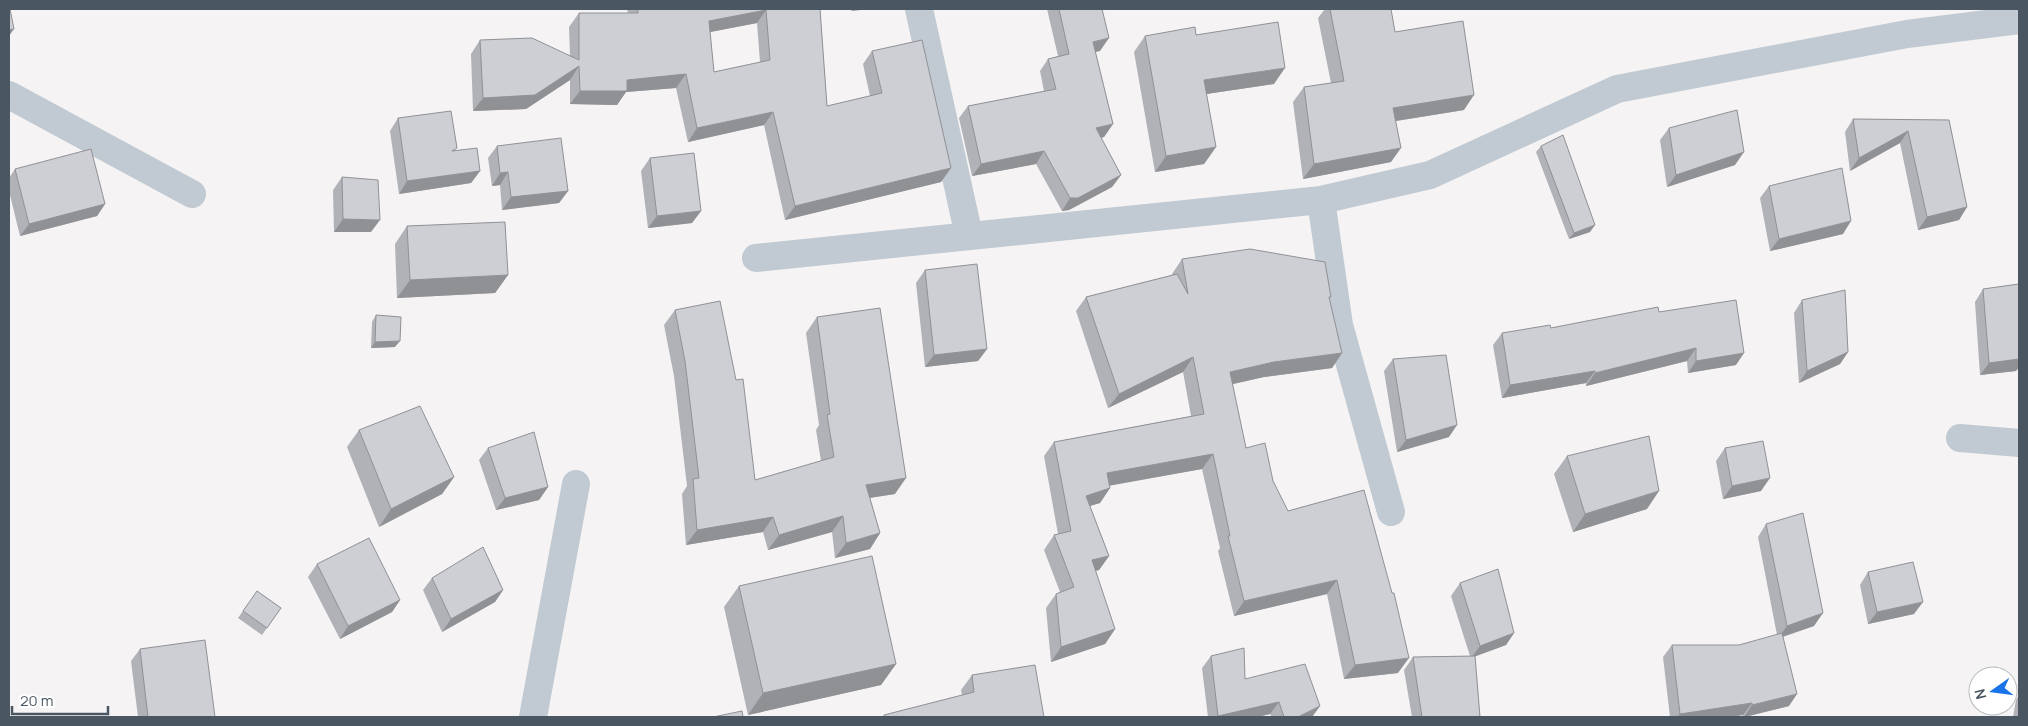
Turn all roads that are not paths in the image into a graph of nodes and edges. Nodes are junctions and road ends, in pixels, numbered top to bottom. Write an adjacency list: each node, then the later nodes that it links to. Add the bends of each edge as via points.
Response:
1 (919, 9): 6 (street)
2 (2019, 20): 5 (street, via 1907,34 1617,89 1430,175)
3 (9, 95): 4 (street)
4 (192, 194)
5 (1321, 200): 6 (street); 11 (street, via 1340,325)
6 (969, 236): 7 (street)
7 (756, 258)
8 (1960, 438): 9 (street)
9 (2019, 443)
10 (576, 484): 12 (street)
11 (1391, 512)
12 (533, 717)

